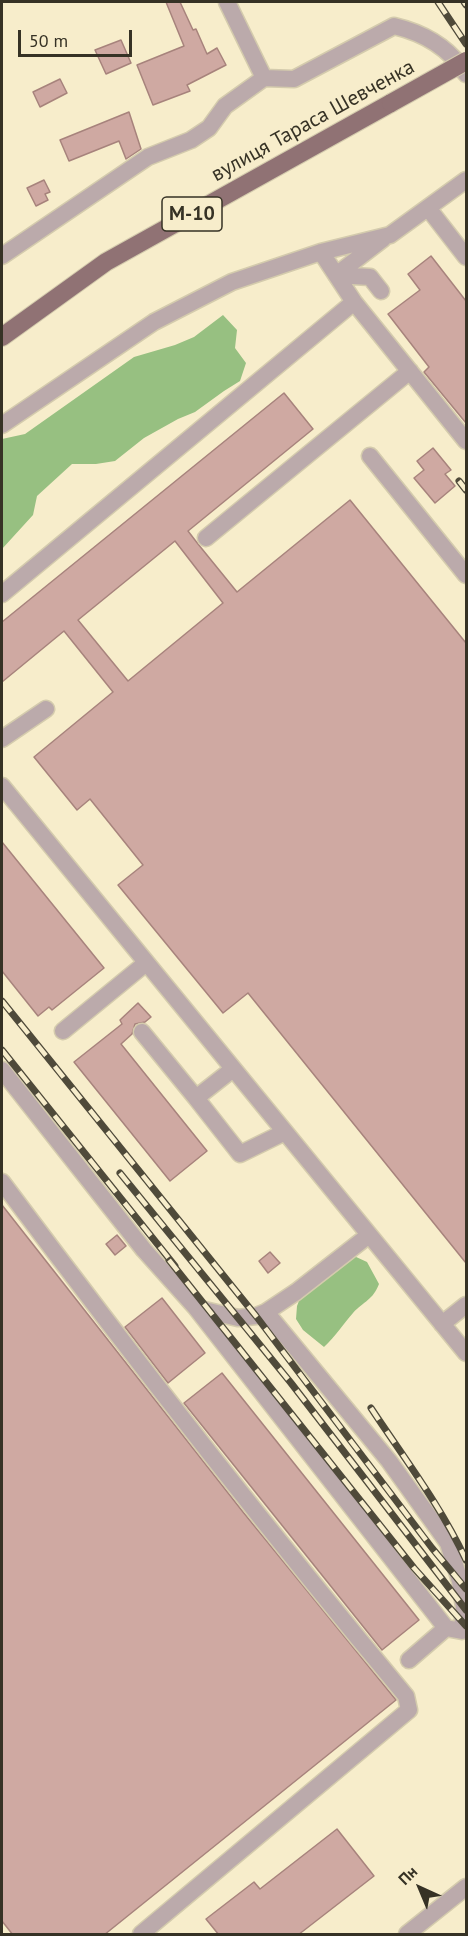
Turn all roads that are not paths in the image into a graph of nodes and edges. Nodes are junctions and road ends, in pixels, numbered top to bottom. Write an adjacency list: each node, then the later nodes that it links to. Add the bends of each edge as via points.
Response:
1 (227, 2): 4 (street)
2 (466, 62): 14 (main road, вулиця Тараса Шевченка / М-10, bridge, via 106,262)
3 (466, 74): 4 (street, via 433,41 416,31 394,26 294,79)
4 (264, 78): 9 (street, via 225,106 209,128 191,140 148,157)
5 (466, 180): 6 (street)
6 (428, 208): 7 (street); 10 (street)
7 (390, 235): 8 (street); 11 (street)
8 (321, 252): 11 (street); 16 (street, via 232,282 154,322)
9 (2, 256)
10 (466, 257)
11 (336, 275): 12 (street, via 370,277); 13 (street)
12 (381, 291)
13 (354, 302): 15 (street); 21 (street)
14 (2, 337)
15 (410, 371): 17 (street); 19 (street)
16 (2, 425)
17 (466, 441)
18 (370, 456): 20 (street)
19 (206, 538)
20 (466, 575)
21 (2, 594)
22 (46, 709): 23 (street)
23 (2, 739)
24 (2, 786): 25 (street)
25 (146, 963): 26 (street); 28 (street)
26 (63, 1031)
27 (142, 1032): 30 (street)
28 (233, 1069): 30 (street); 31 (street)
29 (2, 1070): 35 (street, via 144,1250)
30 (196, 1098): 31 (street, via 240,1154)
31 (285, 1132): 33 (street)
32 (2, 1182): 42 (street, via 110,1328 406,1696 409,1710)
33 (369, 1235): 36 (street); 37 (street)
34 (466, 1305): 37 (street)
35 (196, 1308): 36 (street, via 237,1318); 39 (street)
36 (266, 1312): 39 (street, via 389,1461 448,1543 464,1607 462,1631)
37 (442, 1324): 38 (street)
38 (466, 1353)
39 (446, 1628): 40 (street)
40 (409, 1660)
41 (466, 1887): 43 (street)
42 (141, 1935)
43 (407, 1935)

